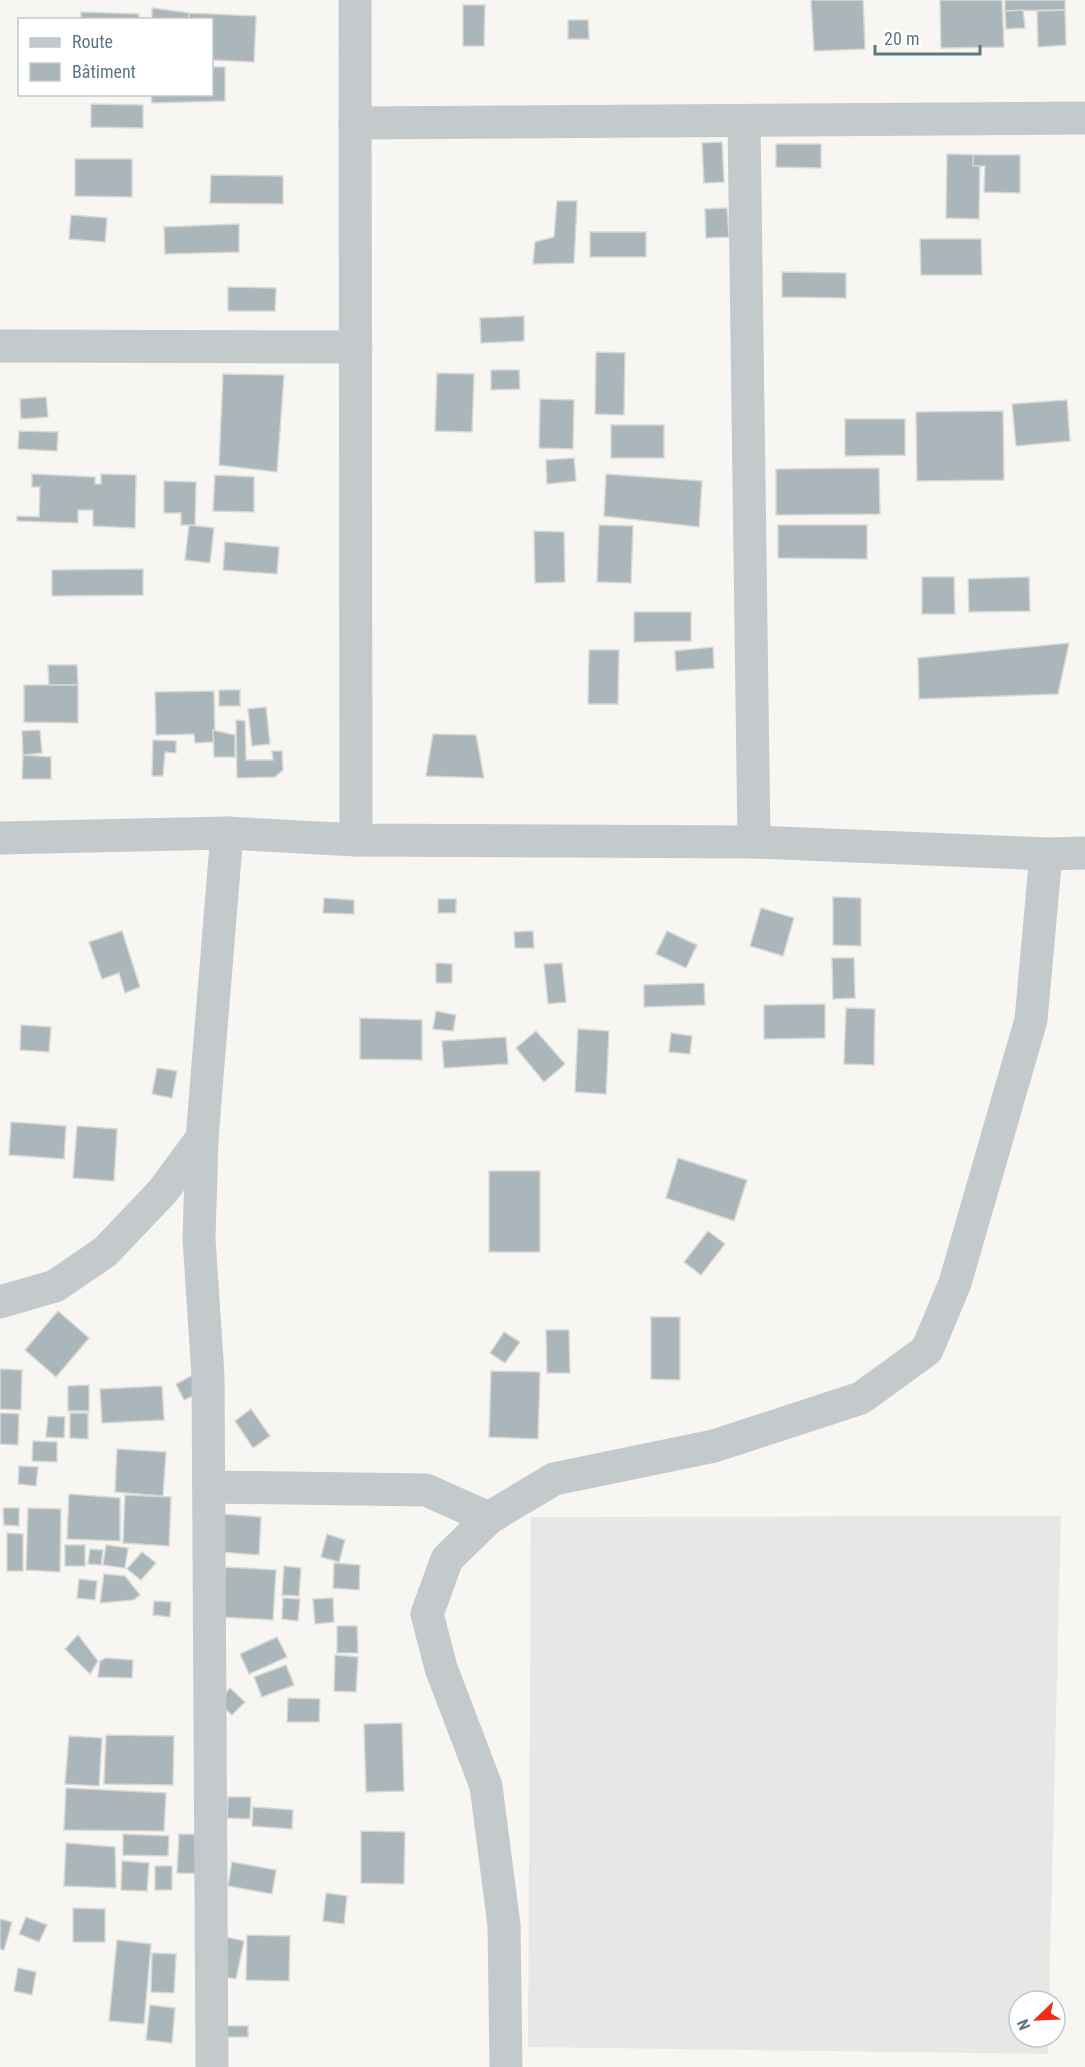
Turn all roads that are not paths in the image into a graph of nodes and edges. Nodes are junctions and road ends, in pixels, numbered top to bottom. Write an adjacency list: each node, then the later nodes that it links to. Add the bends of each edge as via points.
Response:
1 (355, 0): 4 (street)
2 (1085, 118): 3 (street)
3 (744, 121): 4 (street); 10 (street)
4 (355, 123): 6 (street)
5 (0, 346): 6 (street)
6 (356, 347): 9 (street)
7 (227, 833): 8 (street); 9 (street); 13 (street)
8 (0, 838)
9 (356, 840): 10 (street)
10 (754, 842): 12 (street)
11 (1085, 852): 12 (street)
12 (1047, 854): 16 (street, via 1031,1020 955,1283 927,1350 861,1398 714,1446 554,1479)
13 (202, 1138): 14 (street, via 162,1191 105,1252 55,1286); 15 (street, via 199,1239 208,1375)
14 (0, 1302)
15 (209, 1487): 16 (street, via 426,1490); 17 (street)
16 (489, 1518): 18 (street, via 447,1559 427,1614 441,1668 486,1786 504,1925)
17 (212, 2067)
18 (506, 2067)

